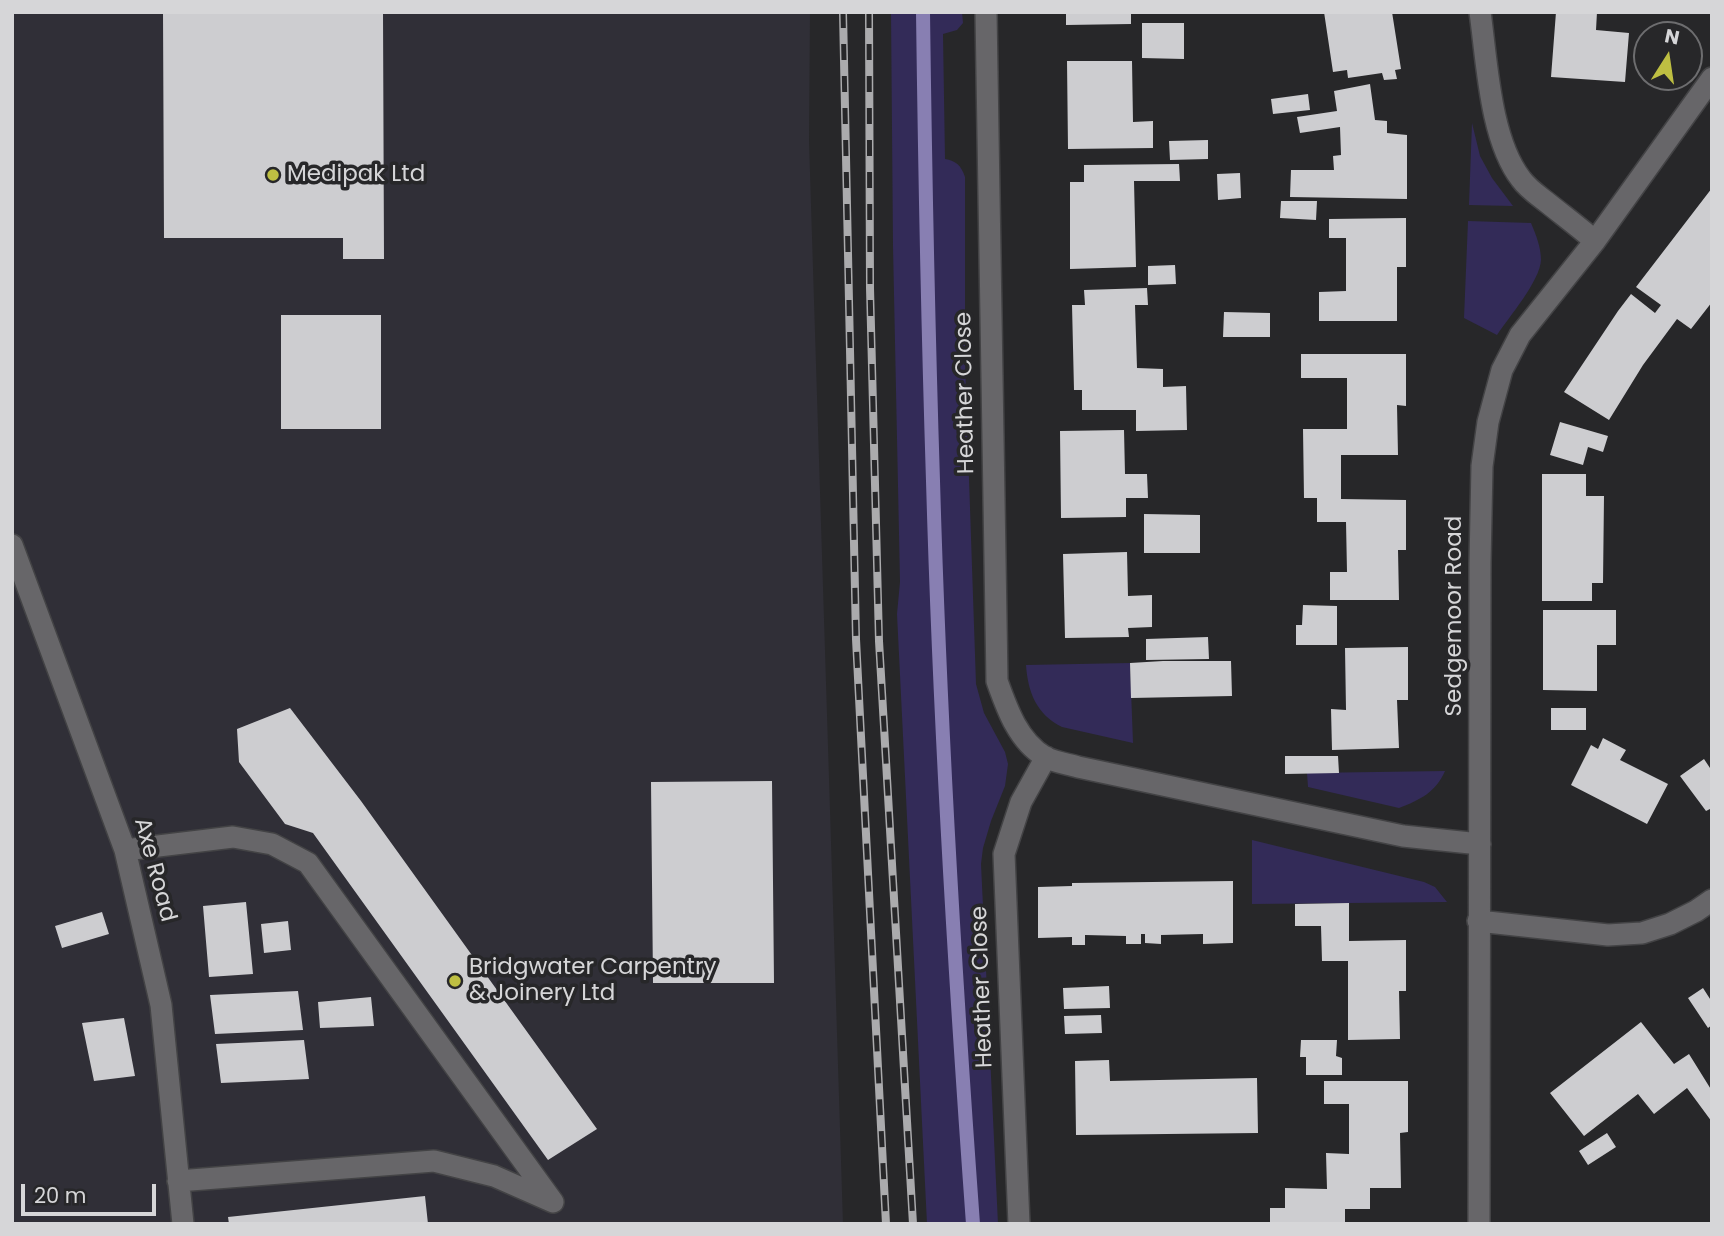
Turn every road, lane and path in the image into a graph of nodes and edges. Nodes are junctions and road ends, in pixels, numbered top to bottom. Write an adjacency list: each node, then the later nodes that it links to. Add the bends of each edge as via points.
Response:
1 (986, 12): 6 (street, Heather Close, via 997,681 1009,715 1026,741)
2 (1480, 12): 4 (street, via 1494,114 1510,163 1535,193)
3 (1712, 78): 4 (street, Sedgemoor Road)
4 (1595, 241): 7 (street, Sedgemoor Road, via 1520,335 1502,370 1488,422 1480,535)
5 (12, 545): 8 (street, Axe Road)
6 (1045, 757): 7 (street, Heather Close, via 1403,836); 13 (street, Heather Close, via 1021,802 1004,854)
7 (1480, 844): 10 (street, Sedgemoor Road)
8 (125, 850): 11 (street, Axe Road, via 161,1005); 11 (street, via 233,837 272,844 308,863 553,1202 494,1176 434,1161)
9 (1712, 900): 10 (street, via 1670,924 1634,934)
10 (1479, 921): 14 (street, Sedgemoor Road)
11 (178, 1181): 12 (street, Axe Road)
12 (183, 1224)
13 (1019, 1224)
14 (1479, 1224)

